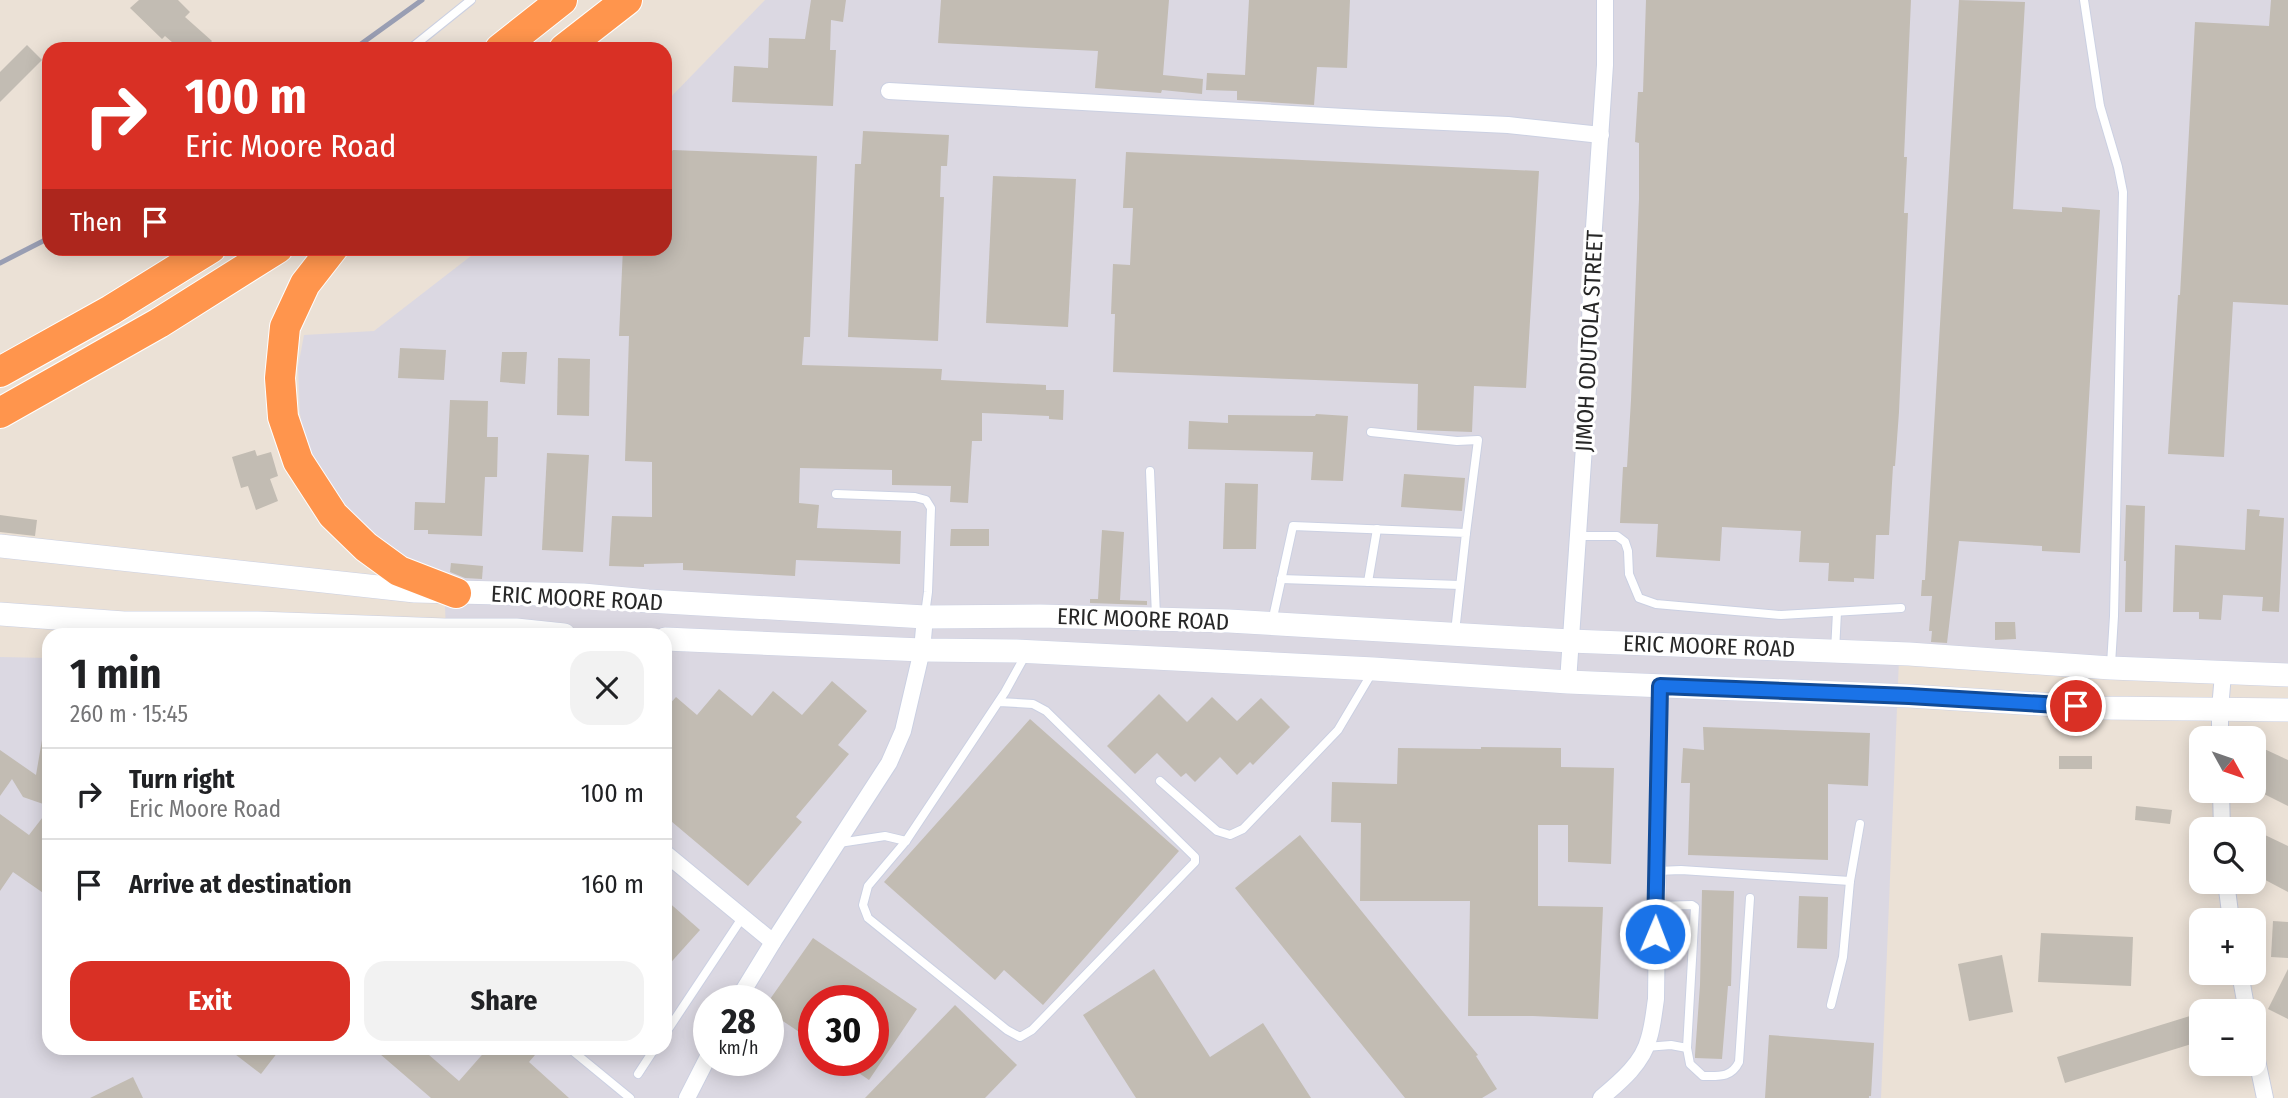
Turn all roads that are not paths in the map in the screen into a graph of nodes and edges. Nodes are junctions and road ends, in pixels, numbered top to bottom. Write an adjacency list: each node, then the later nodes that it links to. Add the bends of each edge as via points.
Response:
1 (471, 0): 6 (lane)
2 (562, 0): 7 (highway)
3 (627, 0): 8 (highway)
4 (1605, 0): 10 (street, JIMOH ODUTOLA STREET)
5 (2084, 0): 40 (lane, via 2100,106 2123,192)
6 (419, 42)
7 (509, 42)
8 (573, 42)
9 (889, 91): 10 (street, via 1508,125)
10 (1601, 135): 21 (street, JIMOH ODUTOLA STREET)
11 (198, 256): 14 (highway)
12 (265, 256): 15 (highway, via 159,323)
13 (327, 256): 26 (highway, via 305,284 285,327 280,378 283,417 298,461 332,515 366,547 400,572)
14 (0, 372)
15 (0, 413)
16 (1371, 432): 20 (lane, via 1478,440)
17 (1150, 471): 31 (lane)
18 (836, 494): 30 (lane, via 926,500 931,508)
19 (1377, 529): 20 (lane); 23 (lane, via 1293,526); 24 (lane)
20 (1466, 533): 25 (lane)
21 (1579, 536): 28 (lane, via 1617,536 1625,542 1629,574 1639,598 1656,604 1781,615); 36 (street, JIMOH ODUTOLA STREET)
22 (0, 545): 26 (street, ERIC MOORE ROAD, via 318,582)
23 (1281, 579): 24 (lane); 32 (lane)
24 (1367, 582): 25 (lane)
25 (1460, 585): 34 (lane)
26 (456, 593): 30 (street, ERIC MOORE ROAD, via 583,595)
27 (1901, 608): 28 (lane)
28 (1837, 612): 39 (lane)
29 (0, 614): 33 (street, ERIC MOORE ROAD, via 124,624)
30 (925, 617): 31 (street, ERIC MOORE ROAD); 37 (street)
31 (1156, 619): 32 (street, ERIC MOORE ROAD)
32 (1272, 624): 34 (street, ERIC MOORE ROAD)
33 (403, 628)
34 (1455, 635): 36 (street, ERIC MOORE ROAD)
35 (672, 639): 37 (street, ERIC MOORE ROAD)
36 (1570, 641): 39 (street, ERIC MOORE ROAD); 44 (street, JIMOH ODUTOLA STREET)
37 (922, 650): 38 (street, ERIC MOORE ROAD); 53 (street, via 903,732)
38 (1027, 652): 41 (street, ERIC MOORE ROAD); 46 (lane)
39 (1835, 652): 40 (street, ERIC MOORE ROAD)
40 (2111, 668): 42 (street, ERIC MOORE ROAD)
41 (1374, 669): 44 (street, ERIC MOORE ROAD); 50 (lane, via 1338,730 1243,829 1230,835 1217,831)
42 (2223, 674): 43 (street, ERIC MOORE ROAD); 47 (street)
43 (2288, 675)
44 (1568, 682): 45 (street, ERIC MOORE ROAD)
45 (1660, 686): 47 (street, ERIC MOORE ROAD, via 2104,708); 55 (street)
46 (999, 702): 52 (lane); 52 (lane, via 1033,704 1046,711 1192,853 1195,862 1032,1030 1020,1037 868,918 863,905 868,886)
47 (2220, 709): 48 (street, ERIC MOORE ROAD); 49 (street)
48 (2288, 710)
49 (2220, 726)
50 (1160, 781)
51 (1860, 824): 56 (lane)
52 (906, 841): 53 (lane, via 885,836)
53 (839, 843): 60 (street)
54 (672, 859): 59 (street)
55 (1657, 871): 56 (lane); 58 (street)
56 (1850, 881): 62 (lane, via 1843,957)
57 (1750, 898): 65 (lane, via 1739,1062 1726,1076 1703,1076 1690,1064)
58 (1656, 906): 64 (street, via 1656,999); 65 (lane, via 1695,907)
59 (742, 918): 60 (street); 63 (lane)
60 (773, 942): 61 (street)
61 (747, 985)
62 (1831, 1005)
63 (672, 1023)
64 (1646, 1047): 65 (lane); 73 (street, via 1623,1080)
65 (1688, 1048)
66 (578, 1055): 71 (lane)
67 (650, 1055): 68 (lane)
68 (638, 1074)
69 (698, 1076): 72 (street)
70 (2260, 1076): 74 (street)
71 (630, 1098)
72 (687, 1098)
73 (1601, 1098)
74 (2265, 1098)

